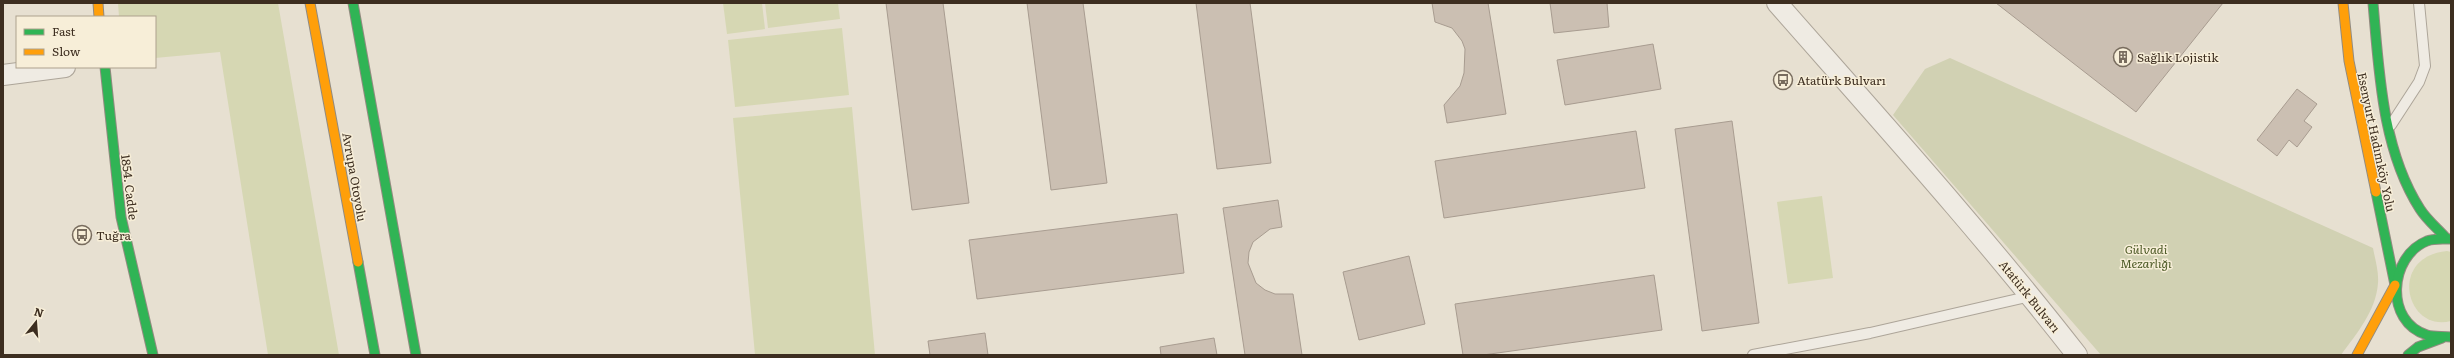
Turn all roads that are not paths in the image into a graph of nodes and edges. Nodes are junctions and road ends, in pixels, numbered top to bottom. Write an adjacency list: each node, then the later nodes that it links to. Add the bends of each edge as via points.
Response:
1 (98, 3): 8 (main road)
2 (310, 3): 19 (main road, Avrupa Otoyolu)
3 (353, 3): 20 (main road)
4 (1777, 3): 15 (street, Atatürk Bulvarı)
5 (2343, 3): 14 (main road, Esenyurt Hadımköy Yolu, via 2349,61)
6 (2373, 3): 12 (main road, Esenyurt Hadımköy Yolu)
7 (2419, 3): 12 (lane, via 2425,59 2423,73)
8 (99, 16)
9 (57, 68): 11 (street)
10 (105, 68): 18 (main road, 1854. Cadde, via 121,217)
11 (3, 75)
12 (2389, 128): 13 (main road, Esenyurt Hadımköy Yolu, via 2401,170 2420,208)
13 (2448, 239): 14 (main road, via 2430,240 2417,246 2398,270)
14 (2394, 285): 16 (main road, Esenyurt Hadımköy Yolu, via 2402,315 2413,327 2427,335); 23 (main road, via 2372,332)
15 (2031, 296): 21 (lane, via 1870,333); 22 (street, Atatürk Bulvarı)
16 (2447, 338): 17 (main road); 24 (main road, via 2418,347)
17 (2451, 345)
18 (153, 355)
19 (375, 355)
20 (416, 355)
21 (1753, 355)
22 (2077, 355)
23 (2357, 355)
24 (2408, 355)

